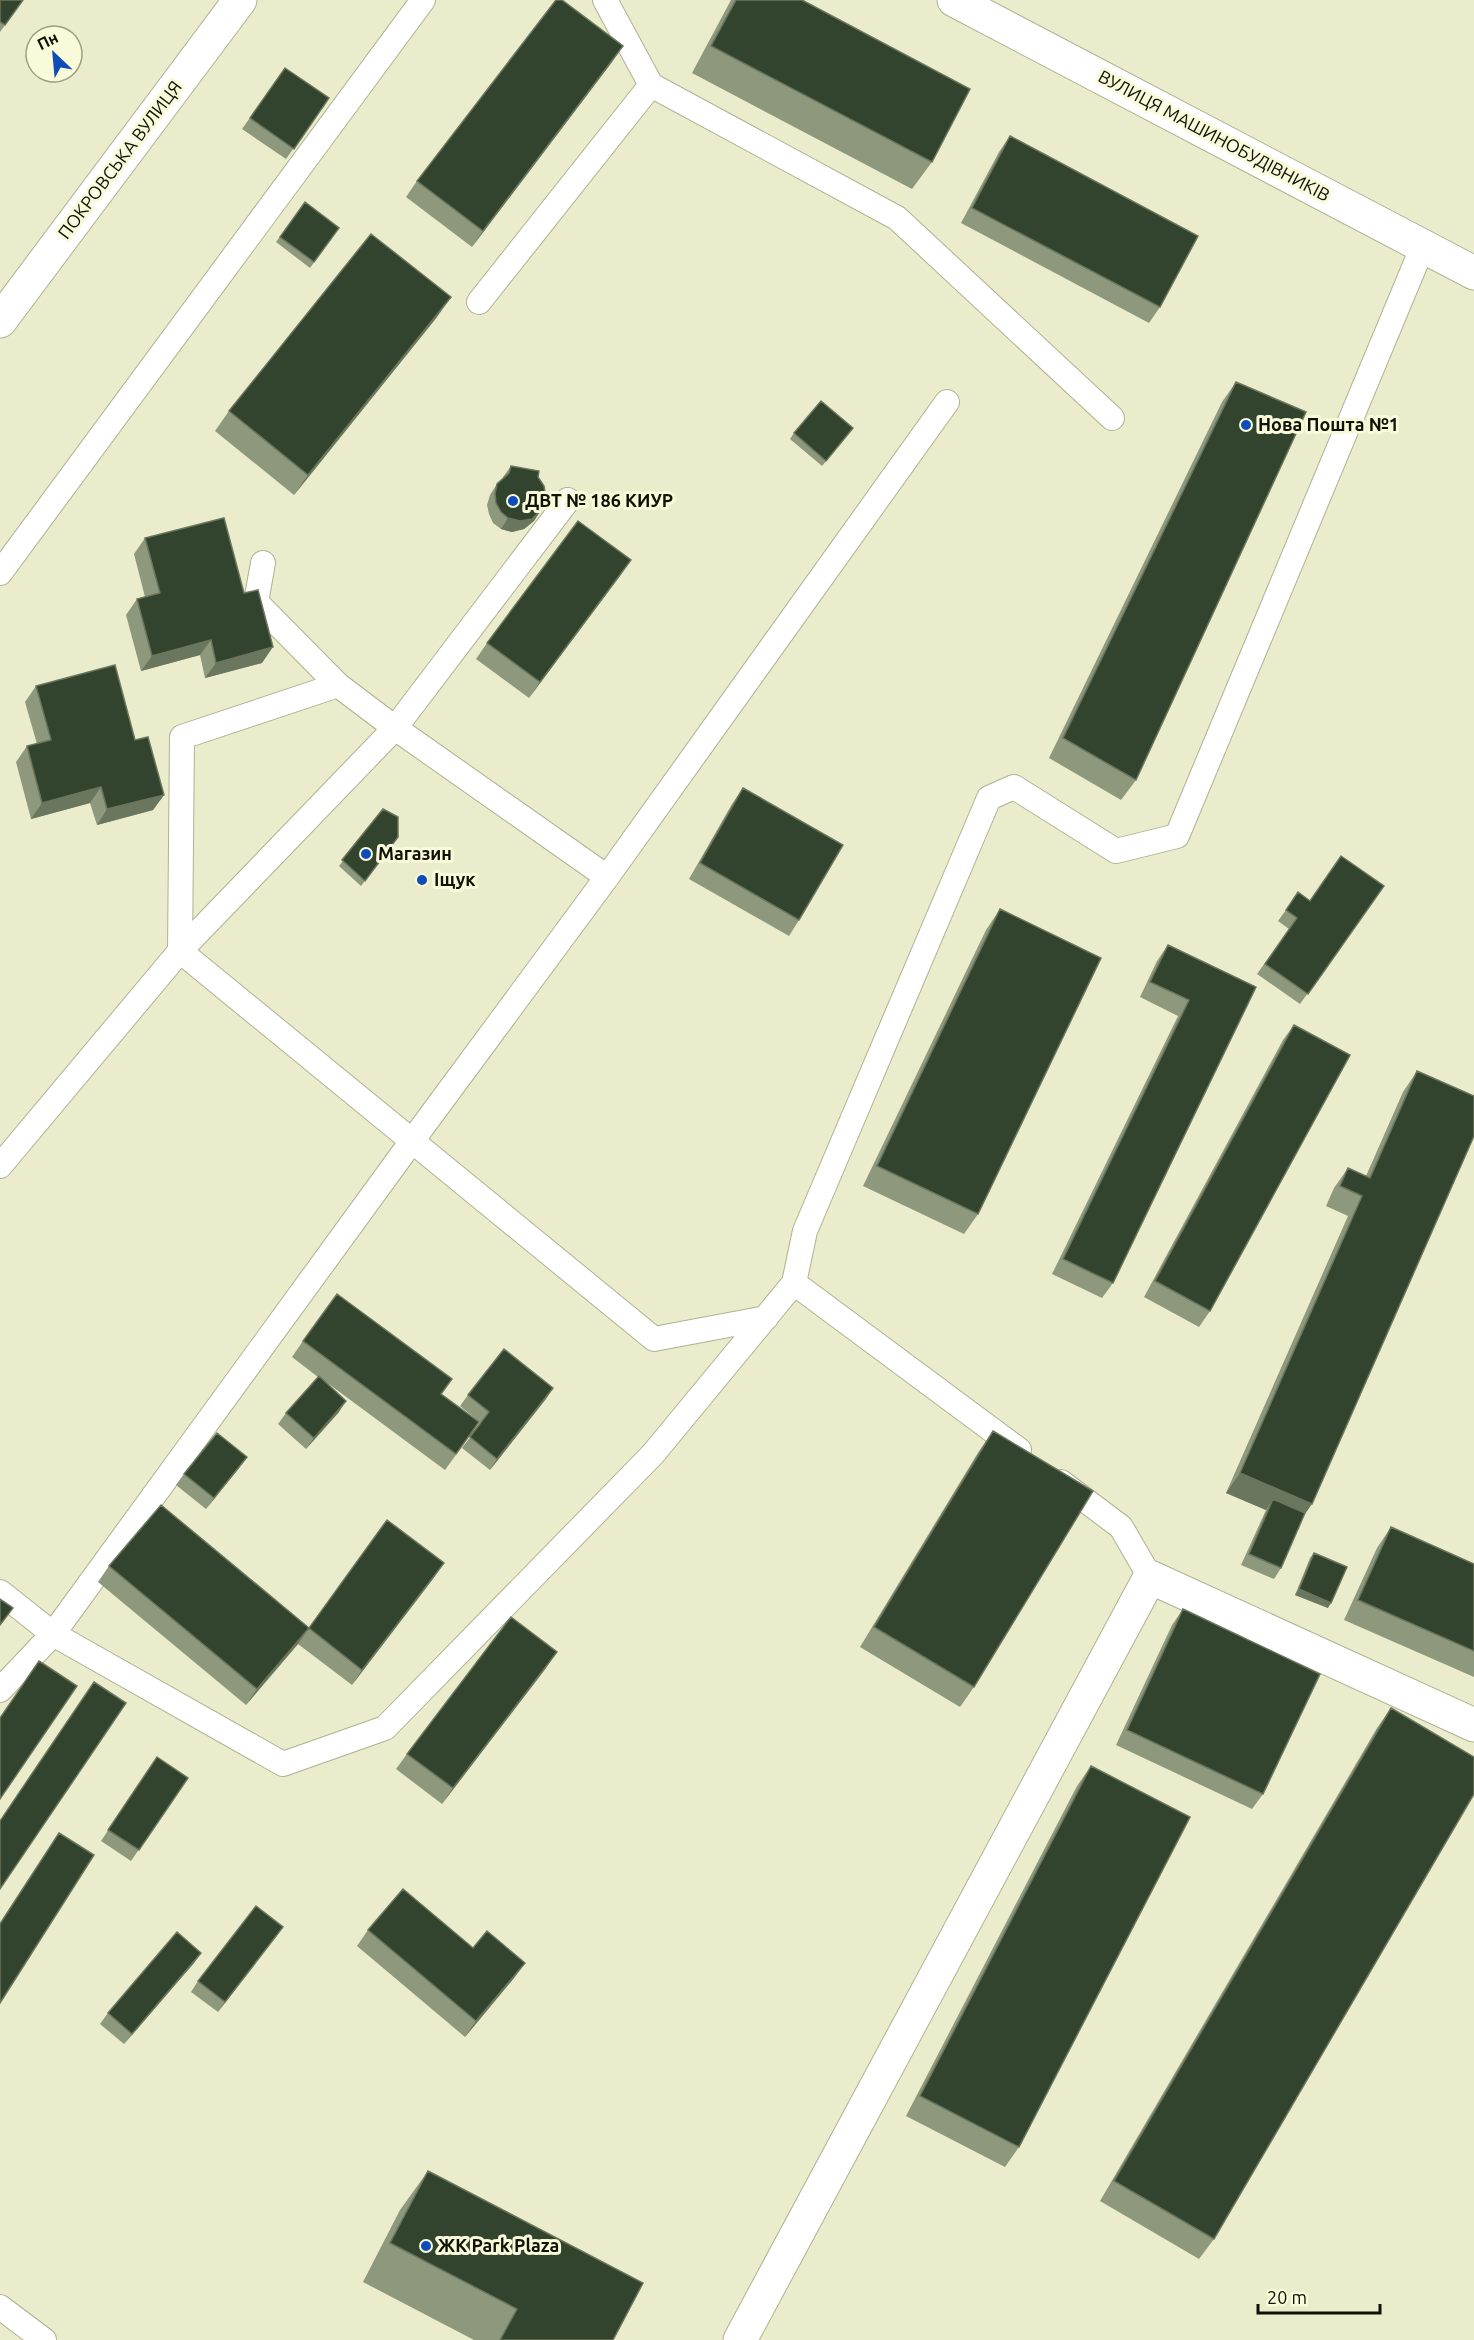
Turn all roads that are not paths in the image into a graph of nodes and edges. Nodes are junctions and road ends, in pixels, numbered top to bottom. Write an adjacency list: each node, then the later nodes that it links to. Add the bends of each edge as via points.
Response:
1 (240, 0): 9 (street, ПОКРОВСЬКА ВУЛИЦЯ)
2 (423, 0): 14 (lane)
3 (605, 0): 5 (lane)
4 (954, 0): 6 (street, ВУЛИЦЯ МАШИНОБУДІВНИКІВ)
5 (651, 85): 8 (lane); 11 (lane, via 897,218)
6 (1424, 246): 7 (street, ВУЛИЦЯ МАШИНОБУДІВНИКІВ); 21 (lane, via 1177,836 1116,851 1014,787 988,798 806,1232)
7 (1474, 273)
8 (479, 302)
9 (0, 321)
10 (947, 402): 17 (lane)
11 (1112, 418)
12 (568, 500): 16 (lane)
13 (263, 563): 15 (lane, via 256,602)
14 (0, 573)
15 (338, 685): 16 (lane); 18 (lane, via 182,737)
16 (395, 728): 17 (lane); 18 (lane)
17 (607, 877): 19 (lane)
18 (180, 951): 19 (lane); 20 (lane)
19 (412, 1141): 22 (lane, via 654,1339); 25 (lane)
20 (0, 1166)
21 (794, 1283): 22 (lane); 23 (lane, via 1121,1527)
22 (766, 1318): 25 (lane, via 653,1454 385,1728 283,1764)
23 (1150, 1577): 27 (street); 30 (street)
24 (0, 1592): 25 (lane)
25 (53, 1634): 26 (lane)
26 (0, 1689)
27 (1474, 1725)
28 (0, 2307): 29 (lane)
29 (44, 2340)
30 (740, 2340)

